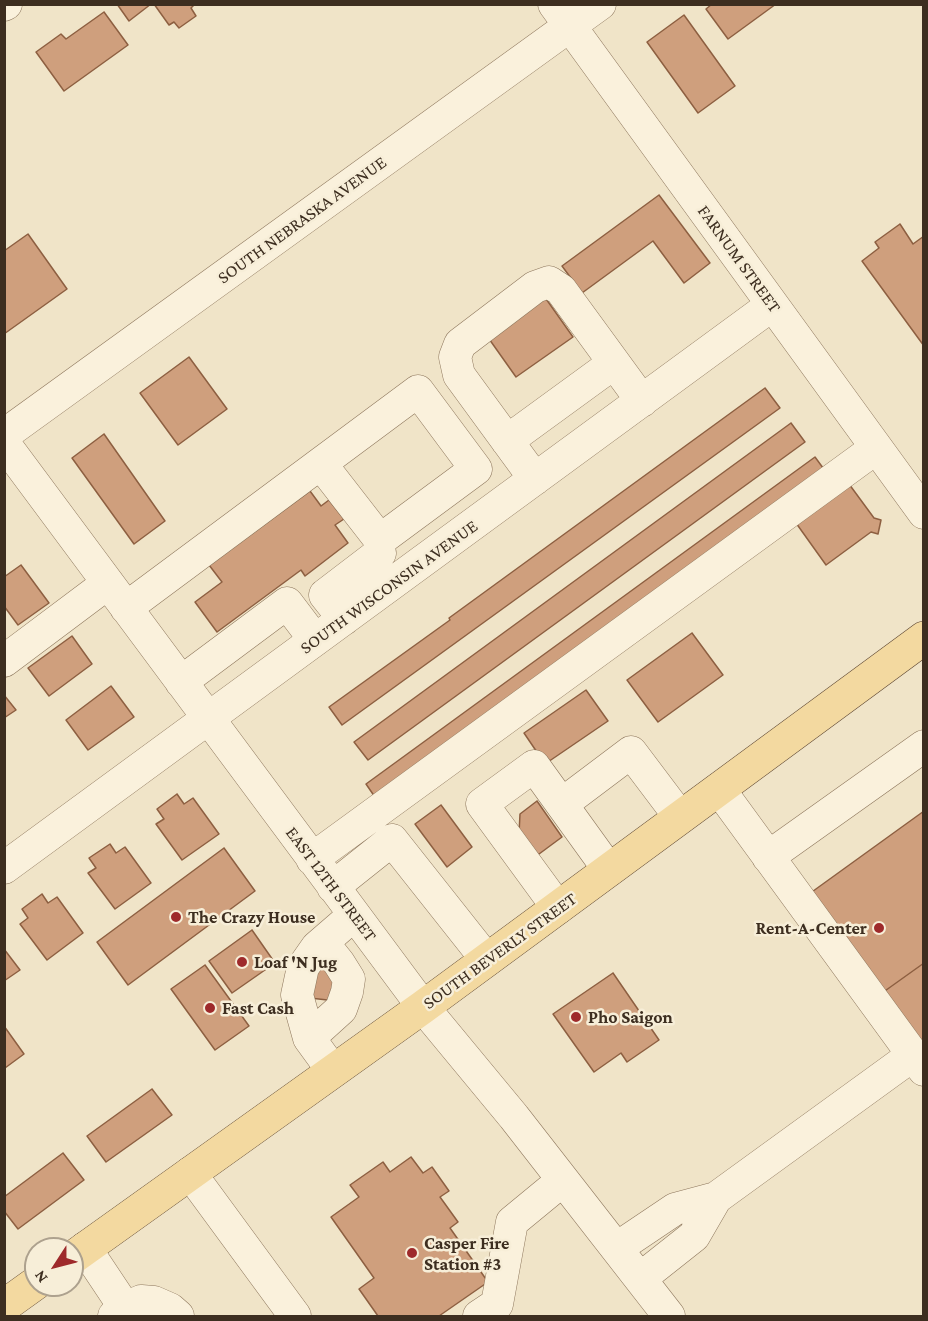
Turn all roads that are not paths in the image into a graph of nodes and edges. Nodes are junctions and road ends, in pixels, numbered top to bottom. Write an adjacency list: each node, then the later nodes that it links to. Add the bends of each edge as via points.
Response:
1 (600, 4): 2 (street, SOUTH NEBRASKA AVENUE)
2 (561, 15): 3 (street, FARNUM STREET); 6 (street, SOUTH NEBRASKA AVENUE)
3 (772, 305): 5 (street, SOUTH WISCONSIN AVENUE); 9 (street, FARNUM STREET)
4 (614, 363): 5 (street); 7 (street); 7 (street, via 561,290 549,282 536,287 460,344 455,357 459,375)
5 (642, 401): 11 (street, SOUTH WISCONSIN AVENUE)
6 (4, 435)
7 (507, 441): 11 (street)
8 (4, 443): 15 (street, EAST 12TH STREET)
9 (876, 448): 12 (street, FARNUM STREET); 28 (street)
10 (321, 464): 13 (street); 13 (street, via 418,391 476,469); 16 (street)
11 (535, 479): 14 (street, SOUTH WISCONSIN AVENUE)
12 (924, 513)
13 (380, 547): 14 (street); 17 (street, via 325,595)
14 (399, 579): 17 (street, SOUTH WISCONSIN AVENUE)
15 (108, 583): 16 (street, EAST 12TH STREET); 20 (street)
16 (126, 608): 21 (street, EAST 12TH STREET)
17 (344, 619): 19 (street, SOUTH WISCONSIN AVENUE)
18 (924, 638): 24 (main road, SOUTH BEVERLY STREET)
19 (315, 640): 21 (street, via 287,603); 22 (street, SOUTH WISCONSIN AVENUE)
20 (4, 662)
21 (181, 682): 22 (street, EAST 12TH STREET)
22 (208, 719): 28 (street, EAST 12TH STREET); 29 (street, SOUTH WISCONSIN AVENUE)
23 (924, 746): 27 (street)
24 (719, 789): 26 (main road, SOUTH BEVERLY STREET); 27 (street)
25 (561, 804): 26 (street, via 631,752); 30 (street); 32 (street, via 534,766 482,804)
26 (680, 817): 30 (main road, SOUTH BEVERLY STREET)
27 (768, 857): 38 (street)
28 (312, 859): 31 (street, EAST 12TH STREET)
29 (4, 868)
30 (609, 870): 32 (main road, SOUTH BEVERLY STREET)
31 (333, 886): 33 (street, EAST 12TH STREET); 35 (street, via 392,840)
32 (558, 908): 35 (main road, SOUTH BEVERLY STREET)
33 (354, 915): 34 (street); 36 (street, EAST 12TH STREET)
34 (322, 943): 37 (street, via 303,967 297,995); 37 (street, via 349,979 341,1009)
35 (487, 960): 36 (main road, SOUTH BEVERLY STREET)
36 (423, 1007): 39 (main road, SOUTH BEVERLY STREET); 41 (street, EAST 12TH STREET)
37 (309, 1038): 39 (street)
38 (918, 1062): 42 (street)
39 (333, 1071): 40 (main road, SOUTH BEVERLY STREET)
40 (190, 1173): 44 (main road, SOUTH BEVERLY STREET); 51 (street)
41 (563, 1180): 43 (street, EAST 12TH STREET); 52 (street, via 512,1222 497,1304)
42 (716, 1198): 43 (street, via 675,1209); 46 (street, via 694,1236)
43 (617, 1248): 46 (street, EAST 12TH STREET)
44 (84, 1249)
45 (84, 1260): 49 (street)
46 (641, 1278): 53 (street, EAST 12TH STREET)
47 (24, 1292): 48 (main road)
48 (4, 1306)
49 (119, 1312): 50 (street, via 141,1301 154,1302)
50 (178, 1317)
51 (295, 1317)
52 (479, 1317)
53 (669, 1317)

